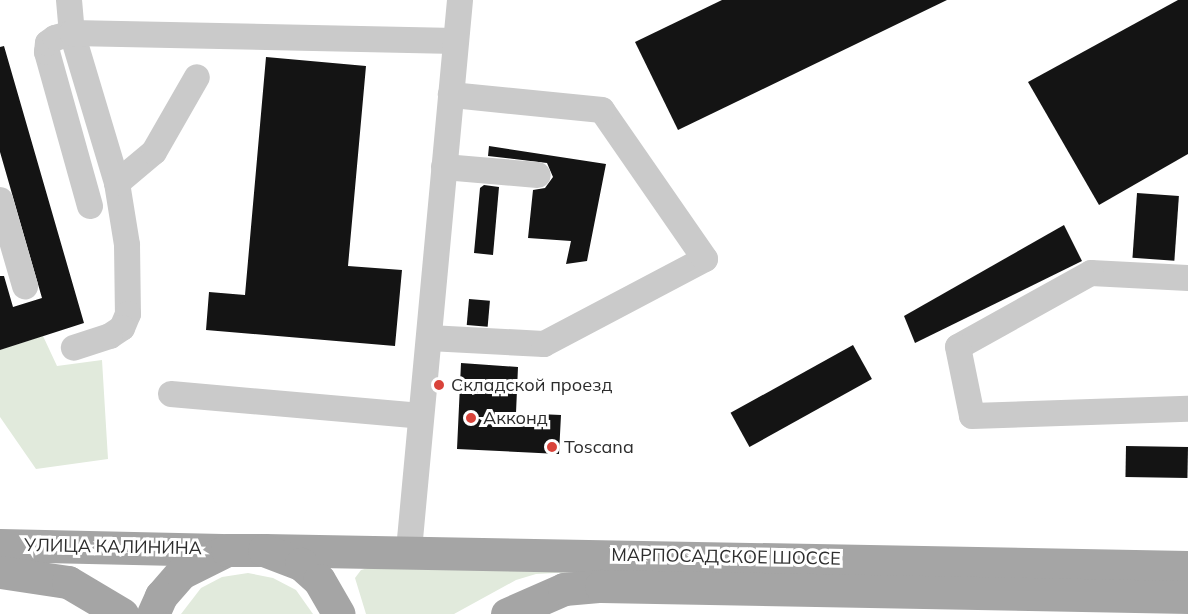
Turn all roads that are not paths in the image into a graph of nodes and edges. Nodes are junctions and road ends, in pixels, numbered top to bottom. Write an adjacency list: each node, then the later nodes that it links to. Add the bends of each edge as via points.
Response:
1 (460, 0): 3 (street)
2 (65, 11): 3 (street); 8 (street); 10 (street, via 47,52)
3 (456, 41): 5 (street)
4 (197, 77): 8 (street, via 154,152)
5 (451, 95): 6 (street); 13 (street, via 602,110 705,259 544,344)
6 (444, 167): 7 (street); 13 (street)
7 (538, 175)
8 (117, 183): 14 (street, via 127,245 128,314 122,328 110,336)
9 (0, 200): 12 (street)
10 (90, 206)
11 (1188, 278): 16 (street, via 1091,273 958,347 972,416)
12 (25, 286)
13 (429, 338): 17 (street)
14 (74, 348)
15 (171, 394): 17 (street)
16 (1188, 409)
17 (421, 416): 21 (street)
18 (0, 545): 19 (main road, УЛИЦА КАЛИНИНА)
19 (227, 550): 20 (main road, УЛИЦА КАЛИНИНА); 26 (main road, via 181,573 161,596)
20 (264, 550): 21 (main road, МАРПОСАДСКОЕ ШОССЕ); 27 (main road, via 289,558 310,572 327,591)
21 (409, 550): 22 (main road, МАРПОСАДСКОЕ ШОССЕ)
22 (1188, 567)
23 (0, 572): 25 (main road, УЛИЦА КАЛИНИНА, via 68,582)
24 (1188, 597): 28 (main road, МАРПОСАДСКОЕ ШОССЕ, via 601,586 564,589)
25 (122, 614)
26 (153, 614)
27 (339, 614)
28 (507, 614)

